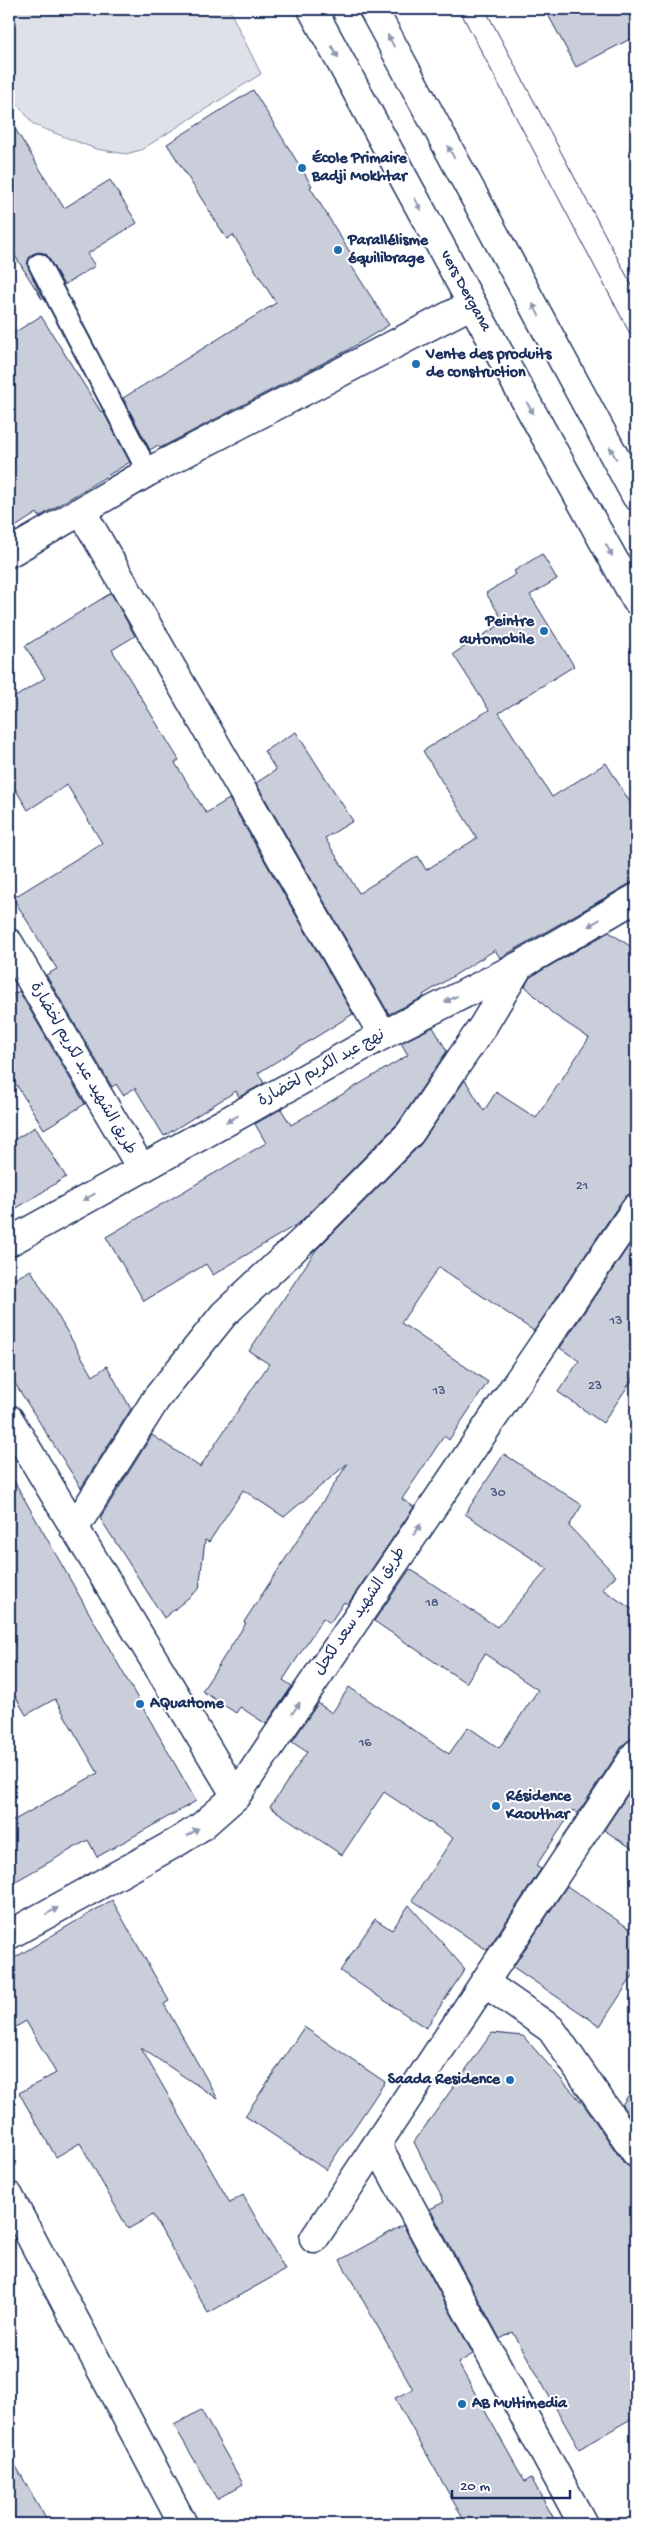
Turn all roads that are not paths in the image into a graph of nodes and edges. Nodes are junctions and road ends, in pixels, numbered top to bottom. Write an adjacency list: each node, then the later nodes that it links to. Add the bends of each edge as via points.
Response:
1 (312, 9): 4 (street, vers Dergana, one-way to 4)
2 (373, 9): 6 (street, one-way to 2)
3 (39, 264): 5 (lane)
4 (472, 304): 5 (street); 9 (street, vers Dergana, one-way to 9)
5 (148, 472): 7 (street)
6 (636, 496)
7 (82, 512): 8 (street); 13 (street)
8 (9, 553)
9 (636, 600)
10 (633, 905): 12 (street, نهج عبد الكريم لخضارة, one-way to 12)
11 (9, 943): 14 (street, طريق الشهيد عبد لكريم لخضارة)
12 (519, 966): 13 (street, نهج عبد الكريم لخضارة, one-way to 13); 18 (street, via 483,1026 410,1133 310,1234 224,1314 156,1399)
13 (382, 1035): 14 (street, نهج عبد الكريم لخضارة, one-way to 14)
14 (141, 1168): 16 (street, نهج عبد الكريم لخضارة, one-way to 16)
15 (636, 1208): 20 (street, طريق الشهيد سعد لكحل, one-way to 15)
16 (9, 1242)
17 (9, 1419): 18 (street)
18 (74, 1529): 20 (street)
19 (636, 1754): 22 (street)
20 (236, 1796): 21 (street, طريق الشهيد سعد لكحل, one-way to 20, via 179,1841)
21 (9, 1935)
22 (485, 1983): 23 (street); 24 (street, via 551,2029)
23 (377, 2145): 26 (street); 28 (street)
24 (636, 2153)
25 (9, 2196): 27 (street)
26 (314, 2239)
27 (183, 2524)
28 (583, 2524)

